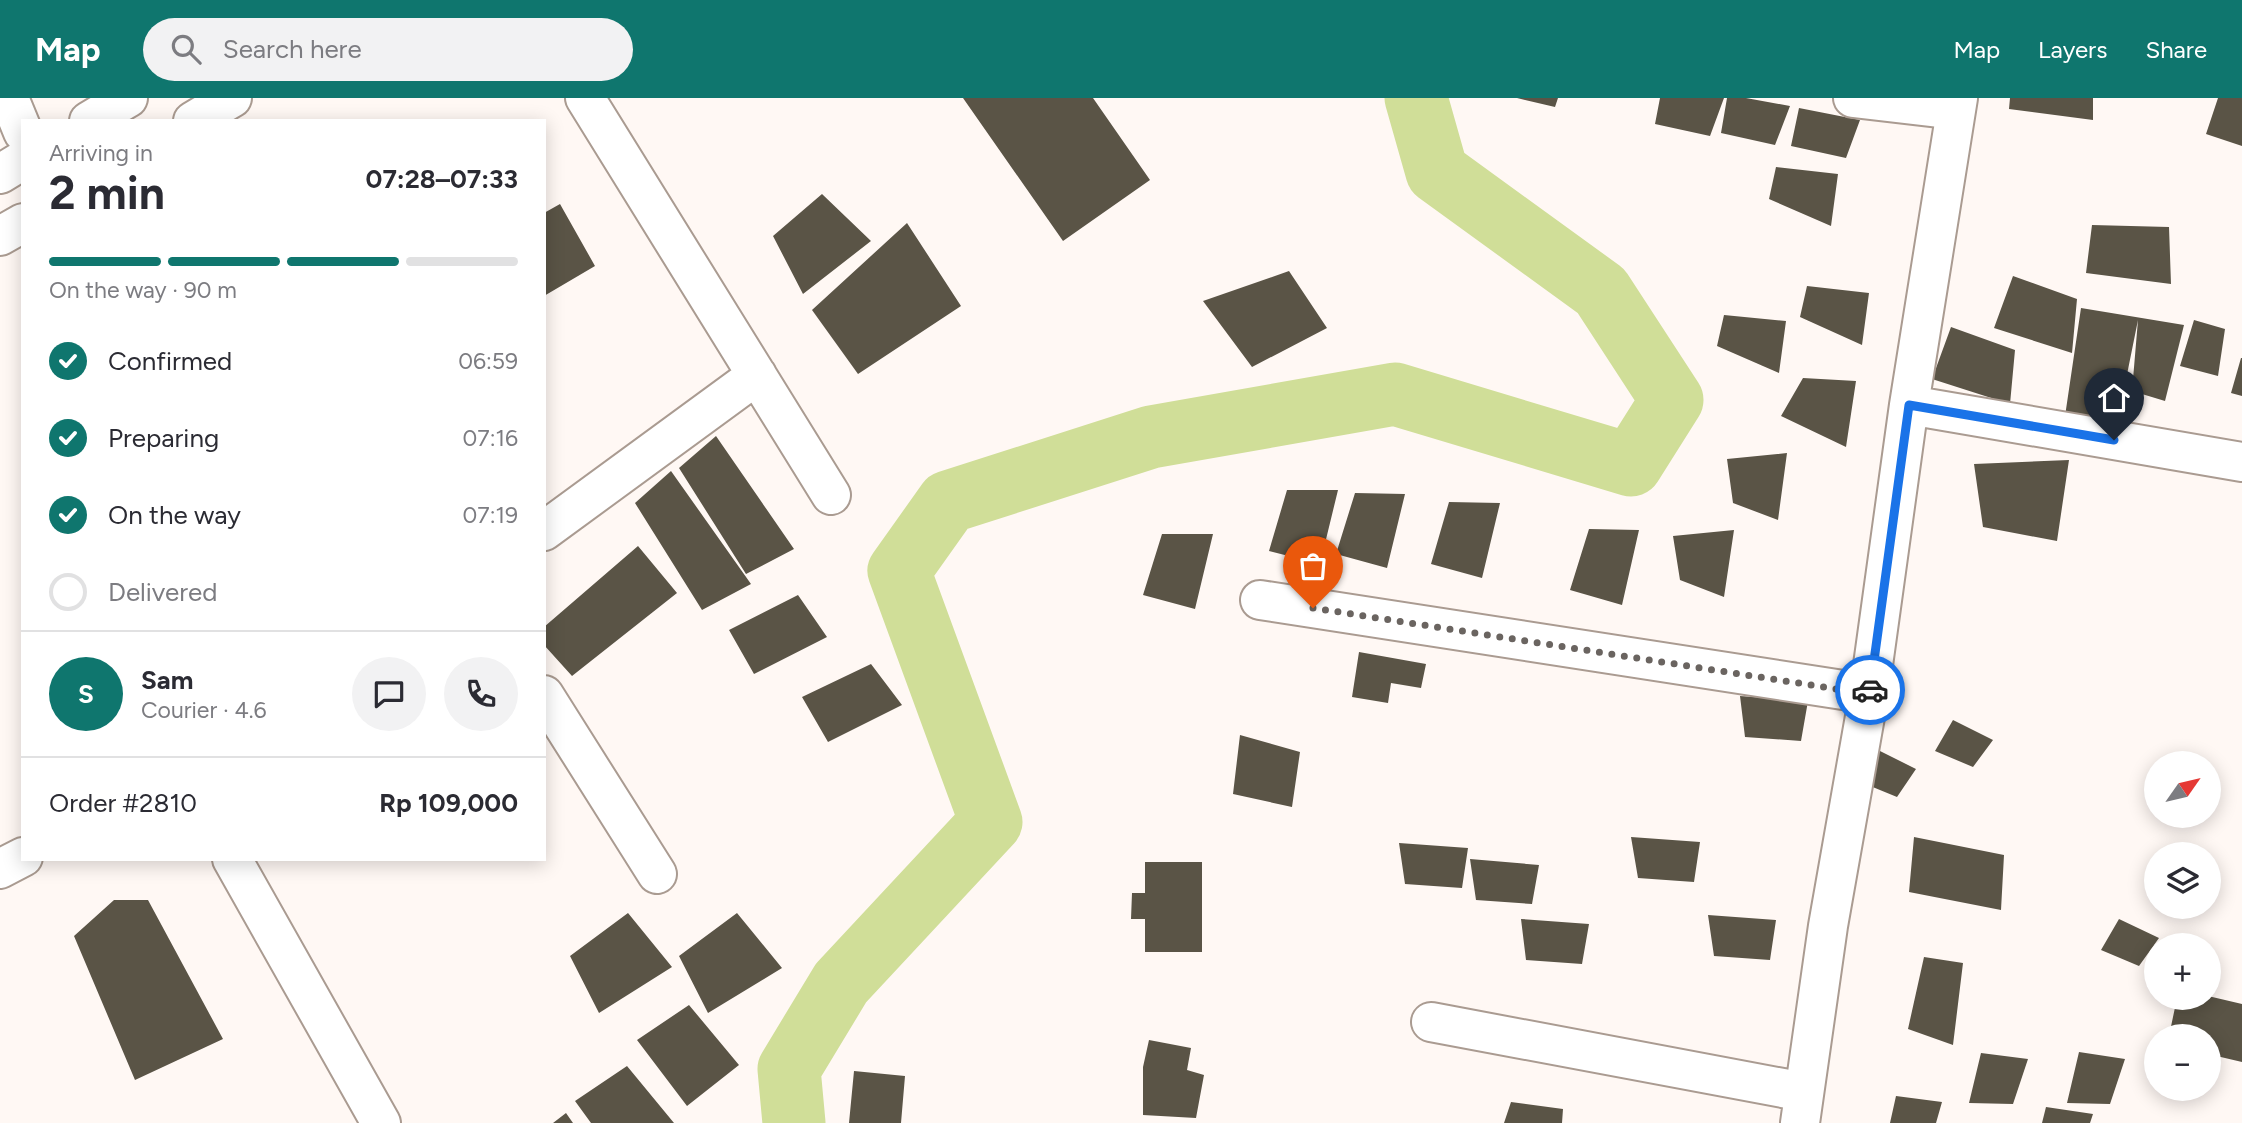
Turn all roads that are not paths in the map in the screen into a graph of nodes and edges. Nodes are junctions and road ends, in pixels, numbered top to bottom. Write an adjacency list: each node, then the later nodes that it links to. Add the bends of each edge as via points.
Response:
1 (9, 98): 9 (street)
2 (128, 98): 7 (street)
3 (232, 98): 8 (street)
4 (585, 98): 14 (street)
5 (1853, 98): 6 (street)
6 (1957, 104): 15 (street)
7 (92, 119)
8 (196, 119)
9 (21, 127)
10 (21, 161): 11 (street)
11 (0, 174)
12 (21, 223): 13 (street)
13 (0, 236)
14 (757, 375): 17 (street); 18 (street)
15 (1909, 405): 16 (street); 20 (street)
16 (2242, 462)
17 (831, 495)
18 (546, 530)
19 (1260, 600): 20 (street)
20 (1869, 694): 27 (street)
21 (546, 698): 25 (street)
22 (21, 858): 24 (street)
23 (233, 861): 28 (street)
24 (0, 869)
25 (657, 874)
26 (1431, 1022): 27 (street)
27 (1802, 1107)
28 (381, 1123)

